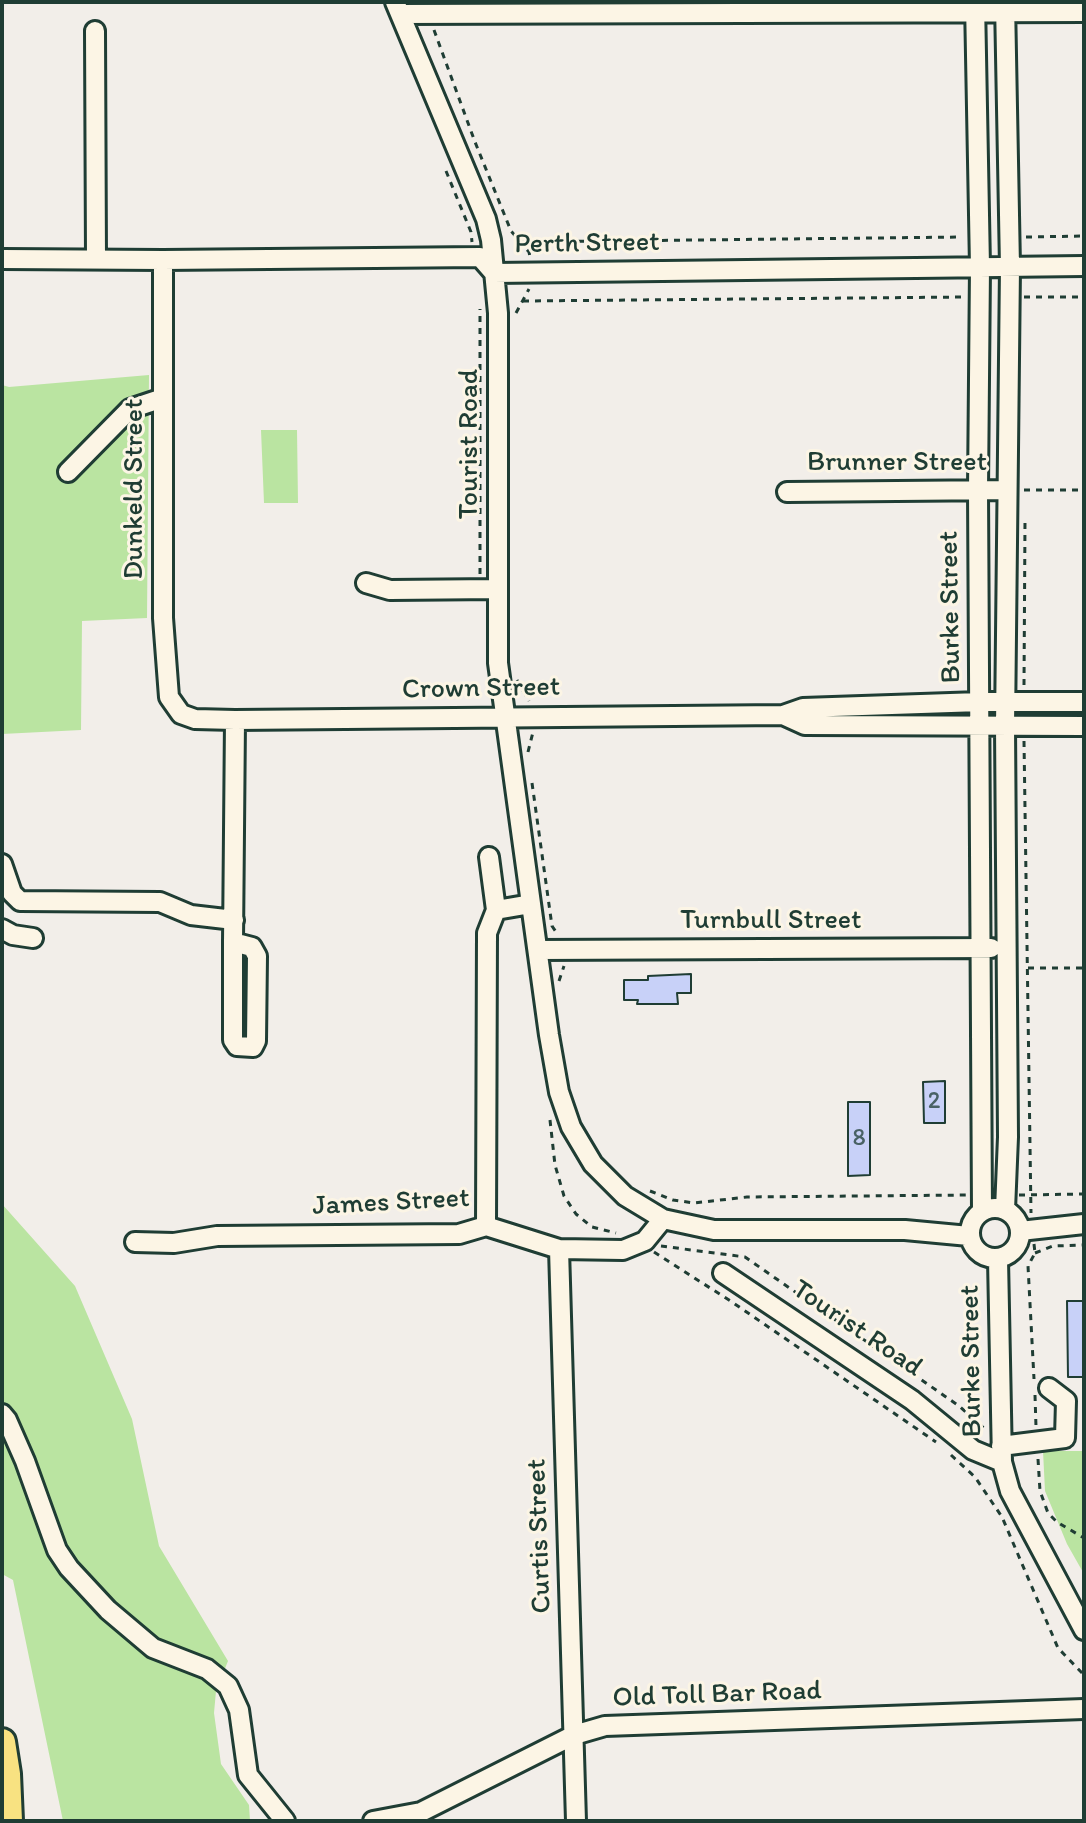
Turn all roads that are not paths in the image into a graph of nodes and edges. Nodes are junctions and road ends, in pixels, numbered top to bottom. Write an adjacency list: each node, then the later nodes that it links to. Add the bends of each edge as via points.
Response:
1 (975, 7): 2 (street); 3 (street); 10 (street, Burke Street)
2 (1005, 7): 4 (street); 11 (street, Burke Street)
3 (398, 8): 12 (street, Tourist Road, via 486,219)
4 (1084, 12)
5 (95, 31): 7 (street)
6 (2, 259): 7 (street, Perth Street)
7 (96, 259): 8 (street, Perth Street)
8 (163, 260): 12 (street, Perth Street, via 480,257); 13 (street, Dunkeld Street)
9 (1084, 266): 11 (street, Perth Street)
10 (980, 267): 11 (street, Perth Street); 12 (street, Perth Street); 15 (street, Burke Street)
11 (1010, 267): 16 (street, Burke Street)
12 (494, 273): 19 (street, Tourist Road, via 498,313)
13 (163, 398): 14 (street, via 130,409); 23 (street, Dunkeld Street, via 163,618 169,697)
14 (68, 472)
15 (978, 490): 16 (street, Brunner Street); 17 (street, Brunner Street); 20 (street, Burke Street)
16 (1006, 490): 21 (street, Burke Street)
17 (787, 492)
18 (366, 583): 19 (street, via 390,590)
19 (488, 589): 25 (street, Tourist Road)
20 (980, 702): 21 (street, Crown Street); 24 (street, Crown Street, via 803,708); 29 (street, Burke Street)
21 (1006, 702): 22 (street, Crown Street); 27 (street, Burke Street)
22 (1084, 702)
23 (181, 714): 26 (street, Crown Street)
24 (783, 715): 25 (street, Crown Street); 29 (street, Crown Street, via 805,725)
25 (504, 717): 26 (street, Crown Street); 32 (street, Tourist Road)
26 (235, 720): 34 (street)
27 (1015, 726): 28 (street, Crown Street); 29 (street, Crown Street); 37 (street, Burke Street)
28 (1084, 726)
29 (979, 727): 38 (street, Burke Street)
30 (489, 857): 33 (street)
31 (2, 864): 34 (street, via 20,901 160,902 191,915)
32 (531, 904): 33 (street); 39 (street, Tourist Road)
33 (496, 910): 45 (street, via 487,933)
34 (234, 920): 40 (street)
35 (2, 929): 36 (street)
36 (33, 938)
37 (1005, 947): 38 (street, Turnbull Street); 41 (street, Burke Street)
38 (980, 948): 39 (street, Turnbull Street); 42 (street, Burke Street)
39 (538, 950): 43 (street, Tourist Road, via 559,1092 571,1127 593,1164 625,1196)
40 (233, 1040)
41 (1005, 1202): 42 (street, via 997,1208); 46 (street)
42 (982, 1203): 47 (street)
43 (663, 1219): 47 (street, via 714,1230 905,1230); 49 (street, James Street, via 645,1241 623,1250)
44 (1084, 1224): 46 (street)
45 (486, 1226): 48 (street, James Street, via 459,1234); 49 (street, James Street)
46 (1020, 1231): 50 (street, via 1012,1252)
47 (969, 1236): 50 (street, via 975,1250)
48 (135, 1242)
49 (559, 1249): 57 (street, Curtis Street)
50 (998, 1259): 54 (street, Burke Street)
51 (723, 1273): 54 (street, Tourist Road, via 912,1400 973,1450)
52 (1049, 1388): 54 (street, via 1066,1401 1065,1438)
53 (2, 1414): 60 (street, via 57,1550 108,1610 153,1648 207,1669 228,1686 239,1710 248,1775)
54 (998, 1447): 55 (street, via 1010,1491)
55 (1084, 1630)
56 (1084, 1709): 57 (street, Old Toll Bar Road, via 605,1726)
57 (574, 1735): 61 (street, Old Toll Bar Road, via 421,1812); 62 (street, Curtis Street)
58 (2, 1742): 59 (highway)
59 (9, 1821)
60 (285, 1821)
61 (373, 1821)
62 (576, 1821)

